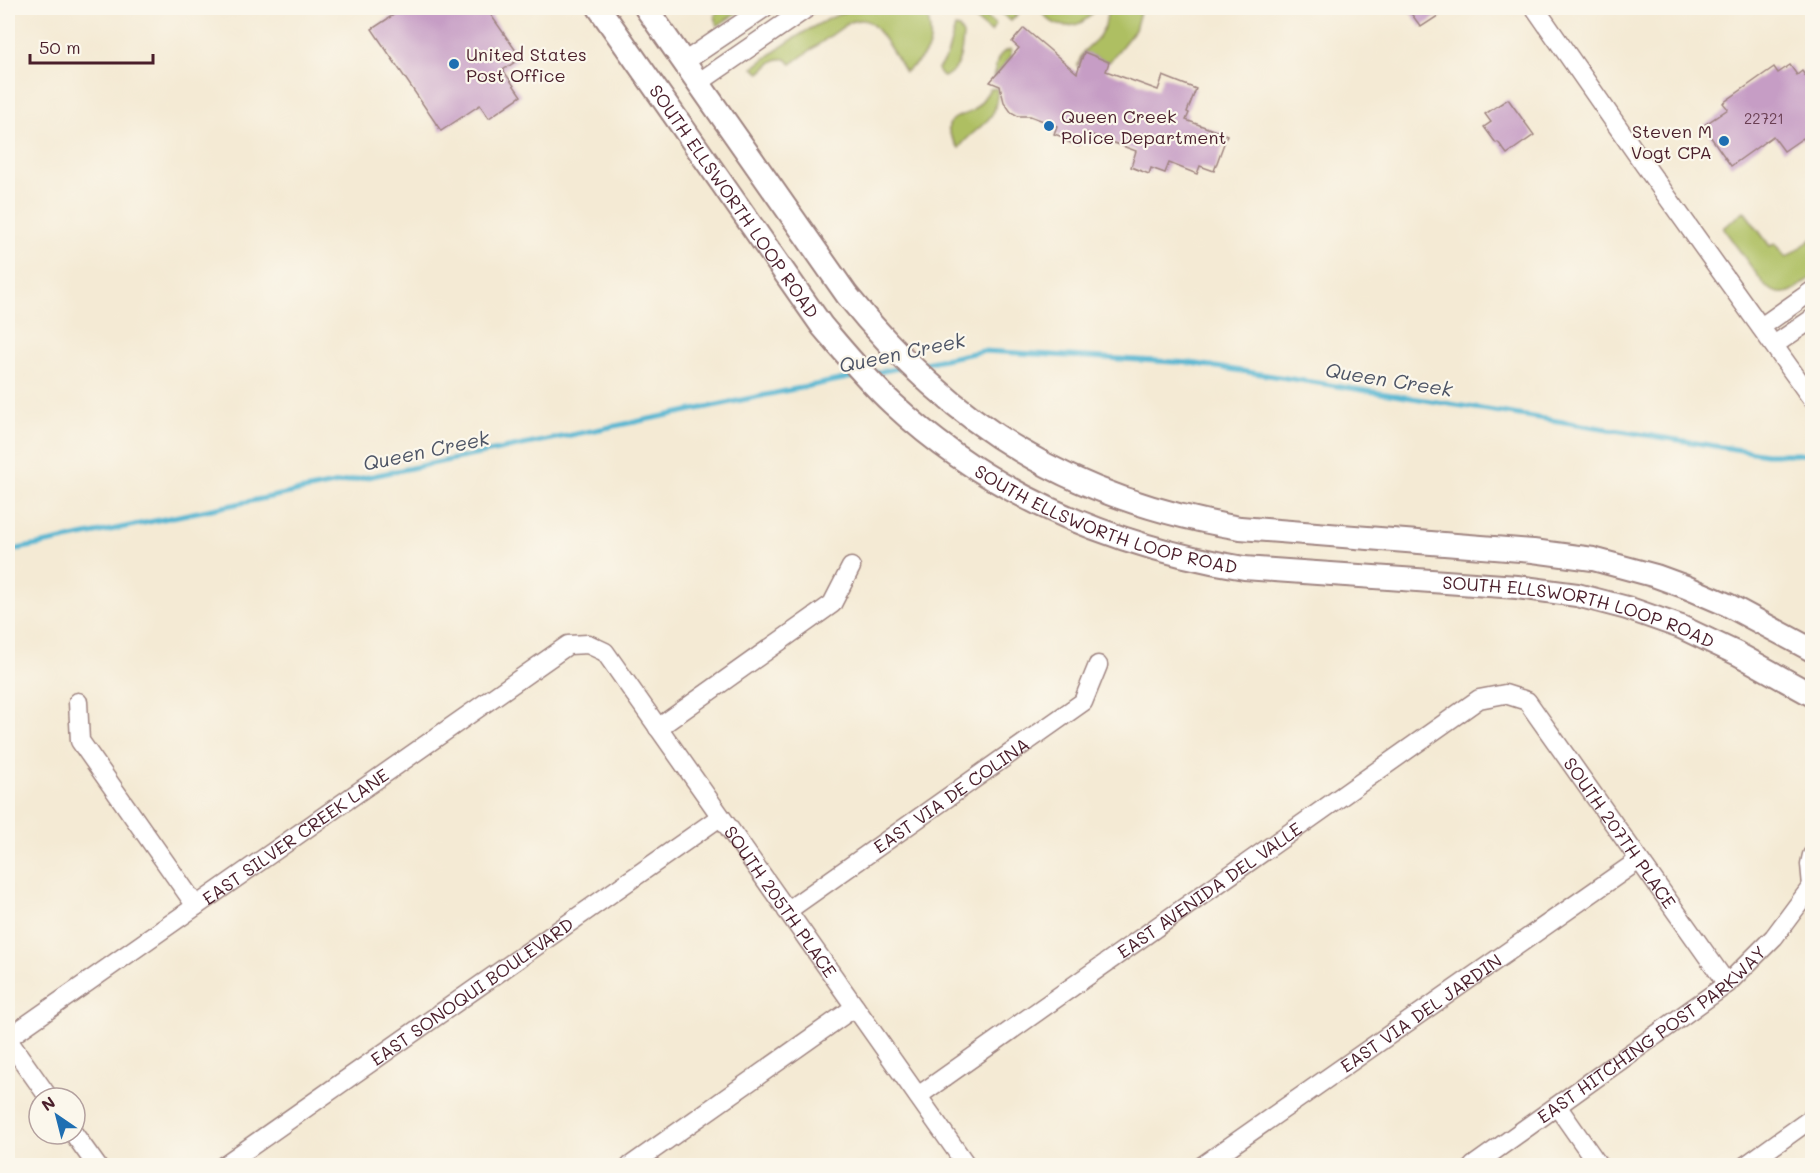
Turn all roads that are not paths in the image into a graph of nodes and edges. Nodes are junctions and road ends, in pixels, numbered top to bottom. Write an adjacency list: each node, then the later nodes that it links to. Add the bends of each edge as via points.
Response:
1 (599, 8): 18 (main road, SOUTH ELLSWORTH LOOP ROAD, via 822,326 902,412 1003,485 1079,522 1145,546 1205,561 1244,568 1528,588 1628,608 1681,627)
2 (646, 8): 6 (main road, SOUTH ELLSWORTH LOOP ROAD)
3 (764, 8): 6 (street)
4 (807, 8): 7 (street)
5 (1535, 8): 10 (street)
6 (684, 62): 7 (main road, SOUTH ELLSWORTH LOOP ROAD)
7 (698, 82): 15 (main road, SOUTH ELLSWORTH LOOP ROAD, via 847,295 885,341 951,402 997,437 1044,465 1115,496 1210,523 1533,550 1593,559 1686,587)
8 (1812, 291): 10 (street)
9 (1812, 319): 11 (street)
10 (1761, 327): 11 (street)
11 (1774, 345): 12 (street)
12 (1812, 398)
13 (851, 567): 20 (street, via 832,604)
14 (588, 644): 20 (street, SOUTH 205TH PLACE, via 605,652); 25 (street, EAST SILVER CREEK LANE, via 568,645)
15 (1812, 650)
16 (1098, 665): 26 (street, EAST VIA DE COLINA, via 1083,702)
17 (1505, 694): 23 (street, SOUTH 207TH PLACE, via 1527,702); 31 (street, EAST AVENIDA DEL VALLE, via 1479,699)
18 (1812, 695)
19 (78, 702): 25 (street, via 80,741)
20 (658, 728): 21 (street, SOUTH 205TH PLACE)
21 (720, 817): 26 (street, SOUTH 205TH PLACE); 36 (street, EAST SONOQUI BOULEVARD)
22 (1812, 855): 24 (street, EAST HITCHING POST PARKWAY)
23 (1639, 860): 27 (street, SOUTH 207TH PLACE); 39 (street, EAST VIA DEL JARDIN)
24 (1812, 886): 27 (street, EAST HITCHING POST PARKWAY, via 1774,937)
25 (196, 906): 29 (street, EAST SILVER CREEK LANE)
26 (788, 912): 28 (street, SOUTH 205TH PLACE)
27 (1727, 984): 32 (street, EAST HITCHING POST PARKWAY)
28 (855, 1007): 31 (street, SOUTH 205TH PLACE); 37 (street)
29 (8, 1039): 30 (street)
30 (41, 1086)
31 (918, 1096): 38 (street, SOUTH 205TH PLACE)
32 (1557, 1106): 40 (street, EAST HITCHING POST PARKWAY); 41 (street)
33 (1812, 1118): 42 (street)
34 (83, 1146): 35 (street)
35 (97, 1166)
36 (223, 1166)
37 (630, 1166)
38 (967, 1166)
39 (1202, 1166)
40 (1473, 1166)
41 (1599, 1166)
42 (1745, 1166)

